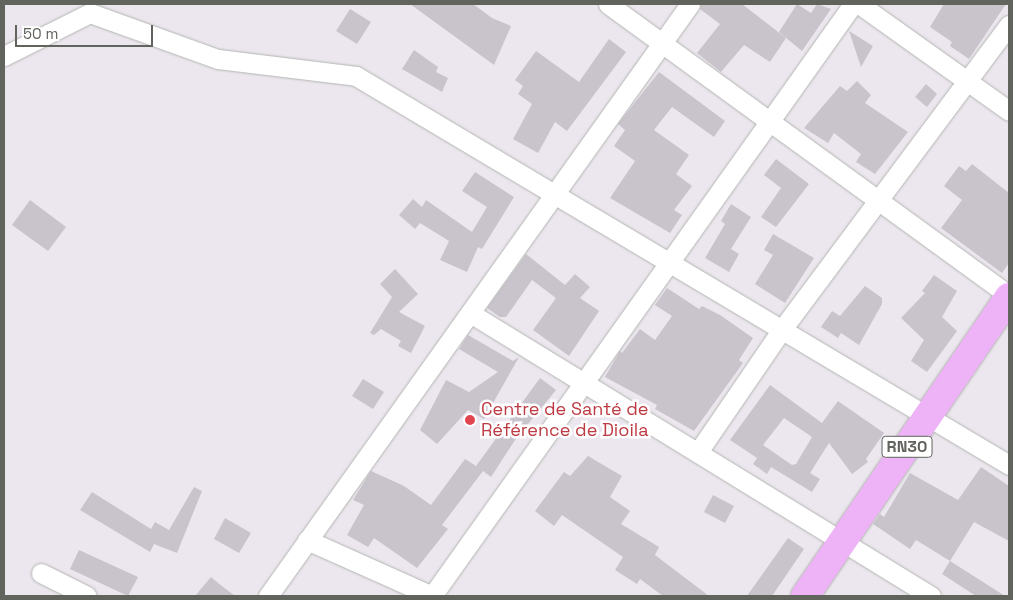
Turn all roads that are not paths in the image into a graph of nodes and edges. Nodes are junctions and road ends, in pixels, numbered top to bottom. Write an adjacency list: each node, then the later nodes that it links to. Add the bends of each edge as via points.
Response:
1 (608, 4): 6 (street)
2 (690, 4): 6 (street)
3 (853, 4): 10 (street)
4 (859, 4): 8 (street)
5 (1009, 25): 8 (street)
6 (662, 44): 10 (street); 11 (street)
7 (4, 56): 11 (street, via 90,13 218,58 356,76)
8 (967, 81): 9 (street); 12 (street)
9 (1009, 111)
10 (770, 121): 12 (street); 13 (street)
11 (554, 194): 13 (street); 15 (street)
12 (879, 200): 14 (street); 16 (street)
13 (670, 261): 16 (street); 17 (street)
14 (1009, 296): 18 (main road, RN30)
15 (470, 313): 17 (street); 21 (street)
16 (783, 328): 18 (street); 19 (street)
17 (585, 381): 19 (street); 26 (street)
18 (928, 416): 20 (street); 22 (main road, RN30)
19 (698, 452): 22 (street)
20 (1009, 465)
21 (307, 540): 25 (street); 26 (street)
22 (842, 542): 27 (main road, RN30); 28 (street)
23 (41, 572): 24 (street)
24 (88, 596)
25 (268, 596)
26 (432, 596)
27 (805, 596)
28 (931, 596)

